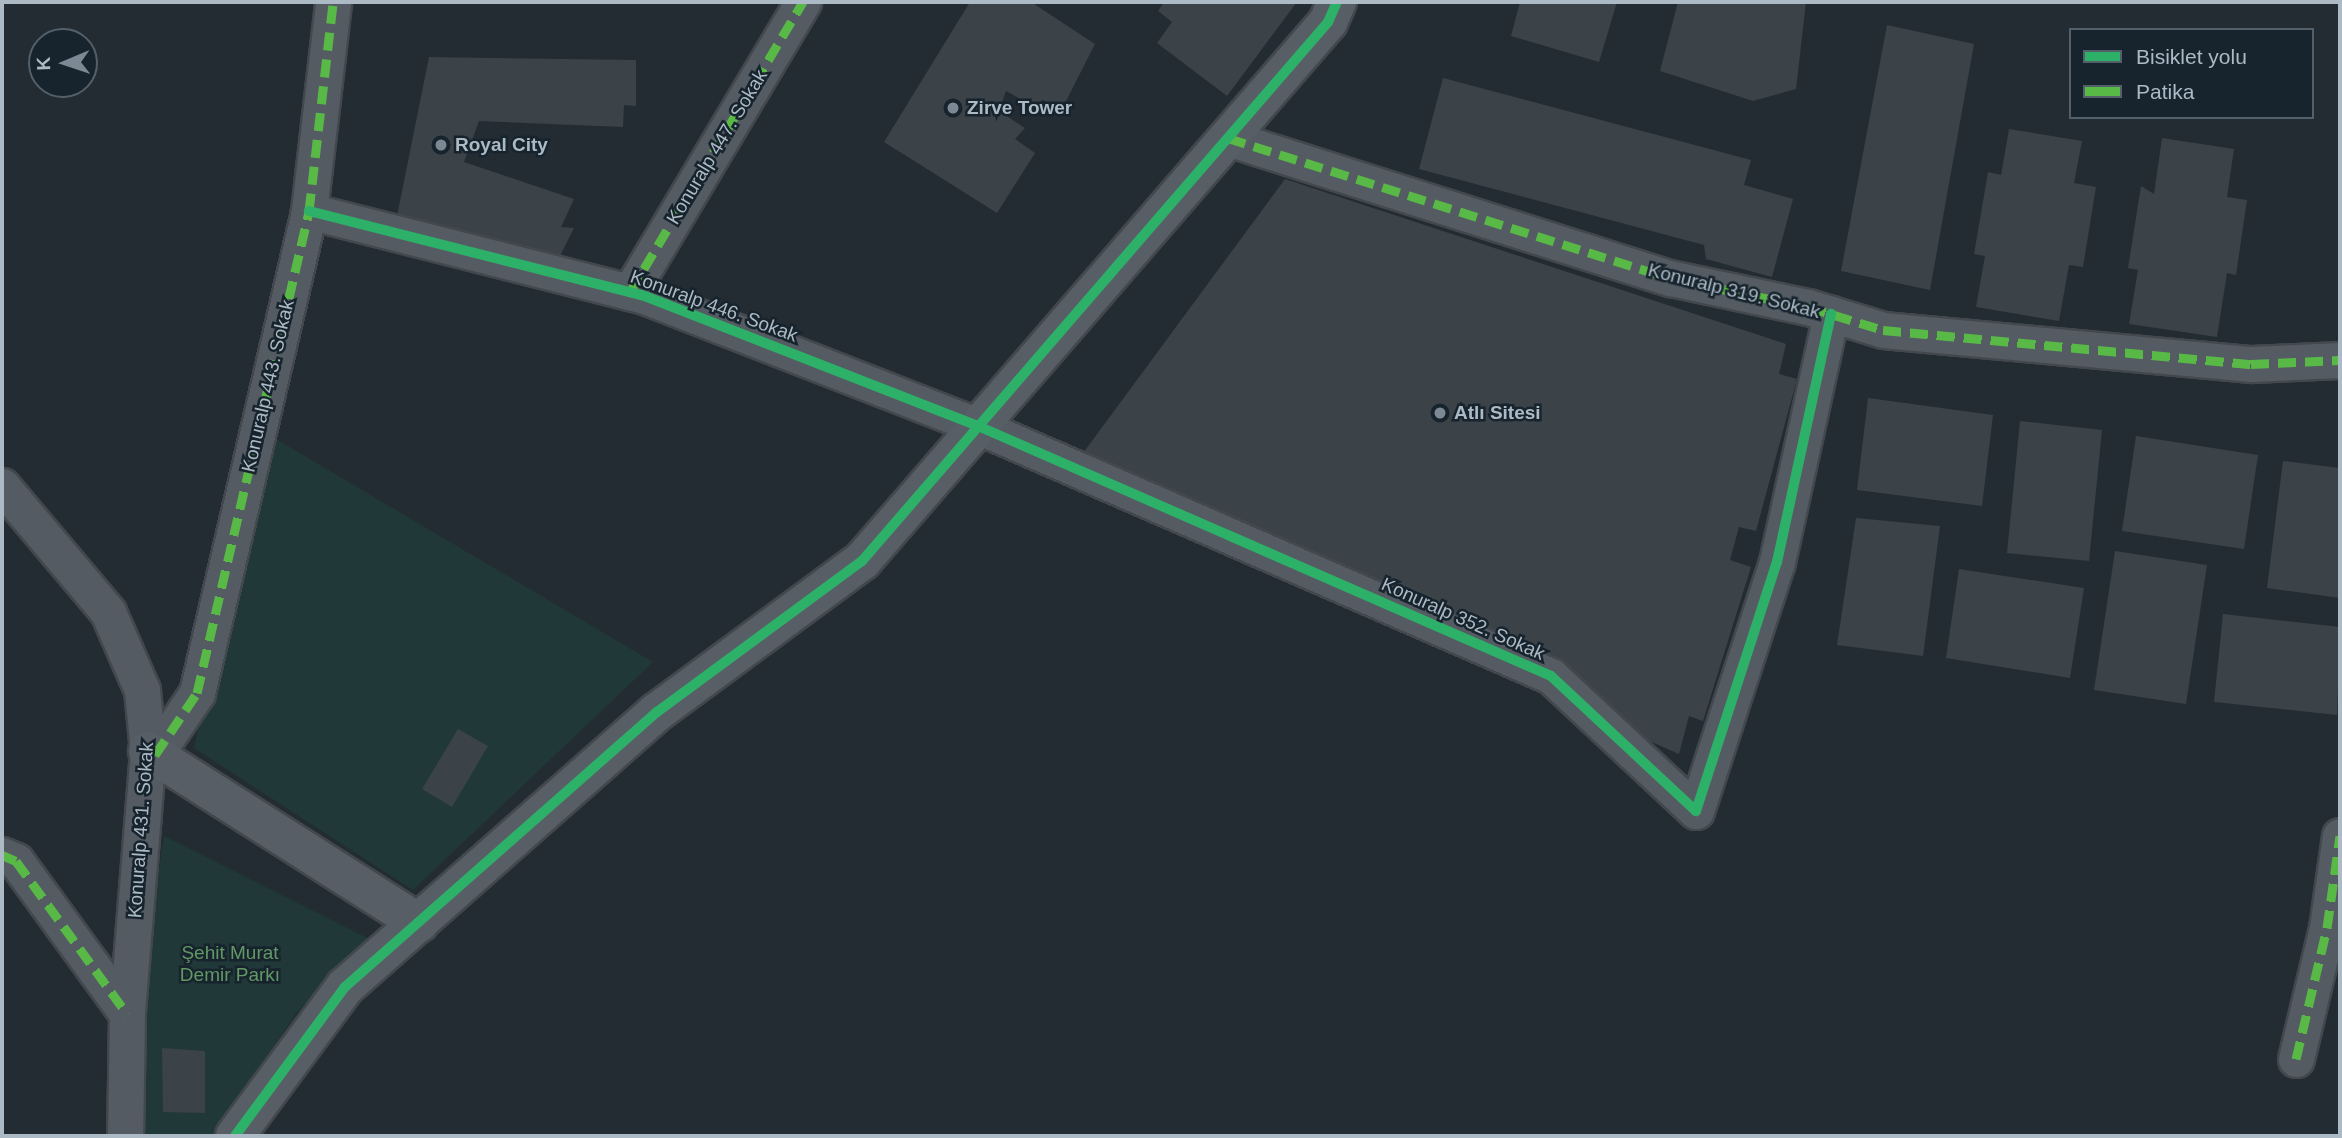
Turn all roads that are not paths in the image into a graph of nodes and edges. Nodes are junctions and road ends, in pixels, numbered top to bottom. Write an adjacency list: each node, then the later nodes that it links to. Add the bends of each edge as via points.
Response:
1 (333, 2): 5 (street, Konuralp 443. Sokak)
2 (803, 2): 6 (street, Konuralp 447. Sokak)
3 (1337, 2): 4 (street, via 1328,22)
4 (1228, 138): 7 (street, Konuralp 319. Sokak, via 1670,278); 9 (street)
5 (309, 211): 6 (street, Konuralp 446. Sokak); 11 (street, Konuralp 443. Sokak, via 197,693)
6 (630, 292): 9 (street, Konuralp 446. Sokak)
7 (1831, 314): 8 (street, Konuralp 319. Sokak, via 1883,330 2251,364); 9 (street, Konuralp 352. Sokak, via 1777,562 1696,811 1551,676)
8 (2340, 360)
9 (978, 426): 14 (street, via 862,561 657,712)
10 (2, 486): 11 (street, Konuralp 431. Sokak, via 108,612 142,690)
11 (151, 753): 14 (street); 15 (street, Konuralp 431. Sokak)
12 (2340, 836): 16 (street, via 2327,928)
13 (2, 855): 15 (street, via 16,861)
14 (419, 923): 18 (street, via 345,987)
15 (127, 1014): 17 (street, Konuralp 431. Sokak)
16 (2296, 1059)
17 (125, 1136)
18 (235, 1136)

